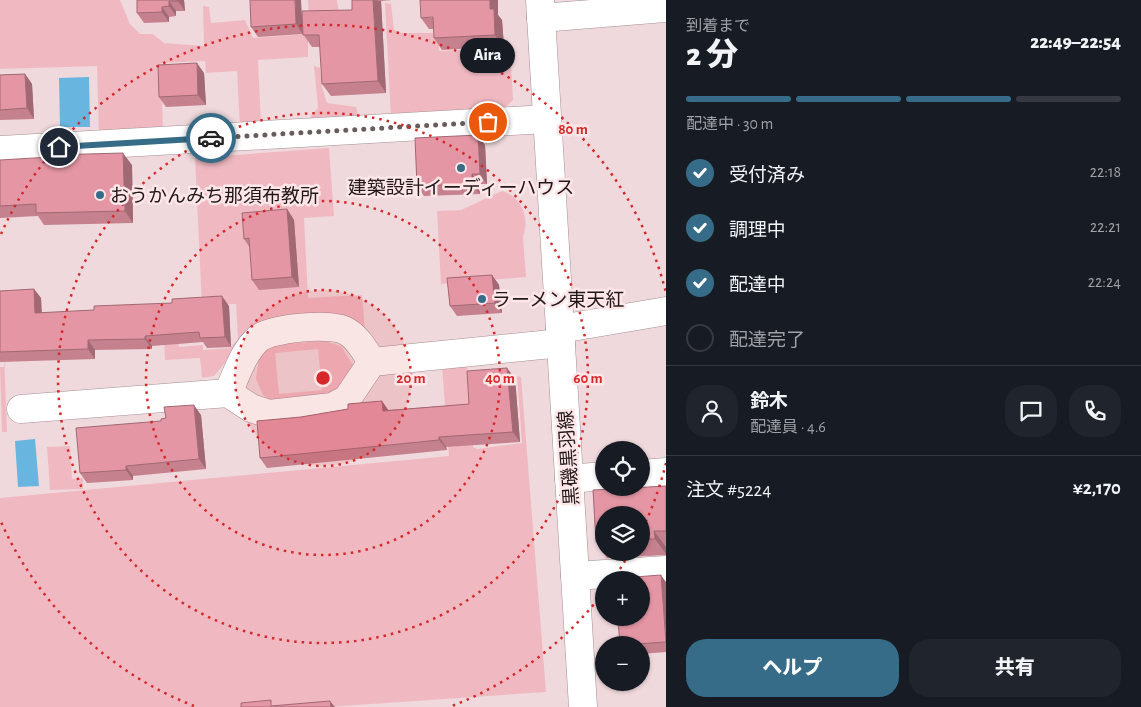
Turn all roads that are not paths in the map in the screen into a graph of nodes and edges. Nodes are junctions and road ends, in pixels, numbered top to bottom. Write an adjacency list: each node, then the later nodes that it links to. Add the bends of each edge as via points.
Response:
1 (666, 8): 2 (street)
2 (540, 9): 3 (street, 黒磯黒羽線)
3 (547, 119): 4 (street); 6 (street, 黒磯黒羽線)
4 (0, 150)
5 (666, 311): 6 (street)
6 (560, 336): 7 (street); 13 (street, 黒磯黒羽線)
7 (372, 362): 8 (street, via 347,399 332,408 269,414 251,408); 8 (street, via 359,342 346,331 331,326 268,332 256,340 245,356)
8 (228, 393): 9 (street)
9 (21, 409)
10 (666, 472): 11 (street)
11 (650, 473)
12 (595, 477): 13 (street)
13 (569, 479): 15 (street, 黒磯黒羽線)
14 (666, 570): 15 (street)
15 (575, 576): 16 (street, 黒磯黒羽線)
16 (583, 707)

